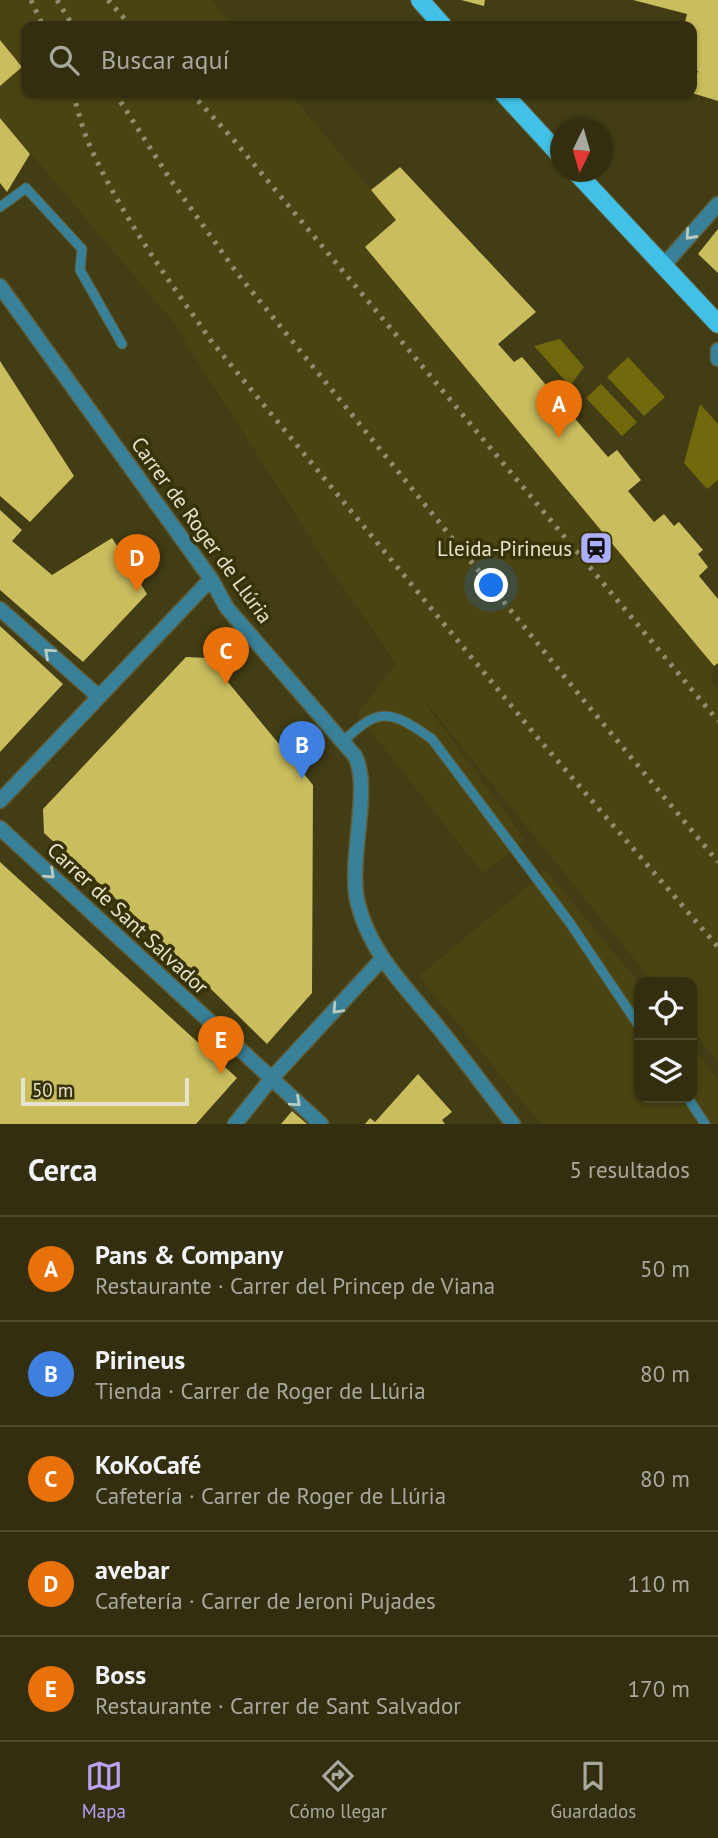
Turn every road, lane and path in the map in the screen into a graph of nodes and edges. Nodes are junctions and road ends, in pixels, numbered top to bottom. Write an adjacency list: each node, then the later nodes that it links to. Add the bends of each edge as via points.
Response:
1 (420, 0): 2 (main road)
2 (439, 21)
3 (508, 98): 4 (main road)
4 (550, 143)
5 (585, 182): 8 (main road)
6 (718, 205): 8 (street, one-way to 8)
7 (0, 207): 11 (lane, via 26,188 82,249 80,270)
8 (663, 266): 10 (main road)
9 (0, 286): 14 (street, Carrer de Roger de Llúria)
10 (718, 324)
11 (122, 344)
12 (718, 350): 13 (street)
13 (718, 359)
14 (211, 579): 16 (street); 17 (street, Carrer de Roger de Llúria, via 226,608)
15 (0, 609): 16 (street, one-way to 15)
16 (98, 696): 18 (street)
17 (343, 742): 20 (street, Carrer de Roger de Llúria, via 360,770 358,902 370,939); 21 (lane, via 364,722 387,716 413,725 432,739 570,923)
18 (0, 801)
19 (0, 828): 22 (street, Carrer de Sant Salvador, one-way to 22)
20 (383, 958): 22 (street, one-way to 22); 26 (street, Carrer de Roger de Llúria)
21 (634, 1019)
22 (271, 1079): 24 (street); 25 (street, Carrer de Sant Salvador, one-way to 25)
23 (691, 1103): 27 (lane)
24 (235, 1124)
25 (321, 1124)
26 (513, 1124)
27 (705, 1124)

